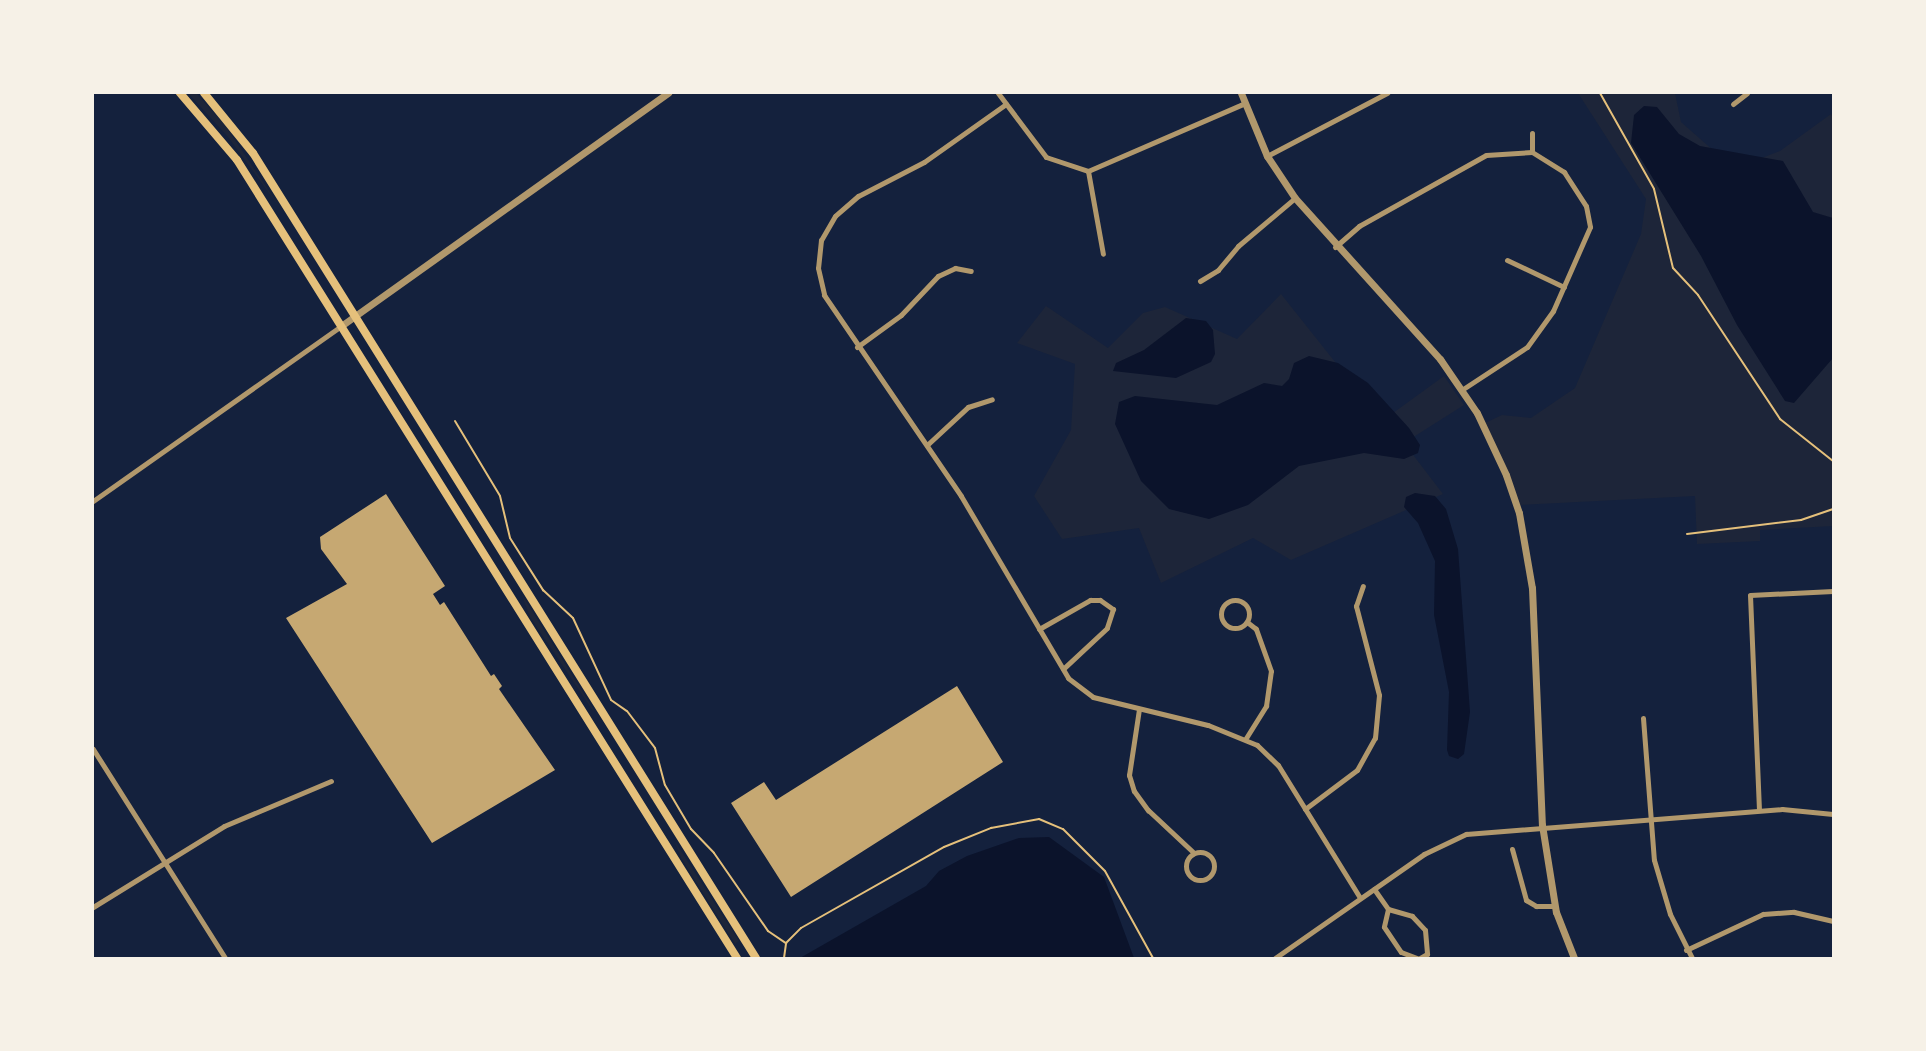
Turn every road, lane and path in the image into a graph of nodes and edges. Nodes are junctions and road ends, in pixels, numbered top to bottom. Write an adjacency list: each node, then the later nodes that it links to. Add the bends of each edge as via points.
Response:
1 (180, 93): 24 (main road, via 225,142)
2 (204, 93): 23 (main road, via 253,153)
3 (668, 93): 23 (street)
4 (998, 93): 10 (street)
5 (1241, 93): 9 (street)
6 (1387, 93): 14 (street)
7 (1600, 93): 30 (path, via 1654,189 1672,268 1698,295 1780,419)
8 (1747, 93): 11 (street)
9 (1245, 103): 14 (street); 15 (street)
10 (1006, 104): 15 (street, via 1046,157); 25 (street, via 924,162 848,202 829,225 821,240 820,284)
11 (1732, 104)
12 (1532, 133): 13 (street)
13 (1532, 152): 17 (street, via 1486,155 1359,226); 22 (street, via 1564,172 1587,211 1590,227)
14 (1267, 156): 16 (street)
15 (1088, 171): 18 (street)
16 (1295, 198): 17 (street); 21 (street, via 1238,246 1218,270)
17 (1335, 247): 26 (street, via 1422,338)
18 (1103, 254)
19 (1507, 260): 22 (street)
20 (971, 271): 25 (street, via 955,268 938,276 901,315)
21 (1200, 281)
22 (1564, 287): 26 (street, via 1532,342)
23 (355, 316): 24 (street); 62 (main road)
24 (341, 326): 31 (street); 61 (main road)
25 (858, 347): 29 (street)
26 (1463, 389): 48 (street, via 1506,475 1528,553)
27 (992, 399): 29 (street, via 968,407)
28 (455, 421): 58 (path, via 500,496 512,543 543,590 573,618 611,700 627,711 655,748 665,785 691,829 720,861 768,931)
29 (927, 445): 37 (street)
30 (1833, 461)
31 (93, 501)
32 (1833, 509): 33 (path, via 1801,520)
33 (1687, 534)
34 (1363, 586): 44 (street, via 1356,606 1379,695 1375,738 1357,770)
35 (1833, 591): 45 (street, via 1750,595)
36 (1247, 622): 36 (street, via 1246,605 1238,600 1226,605 1222,613 1227,625 1235,628); 41 (street, via 1256,629 1272,671 1266,706)
37 (1039, 629): 38 (street); 38 (street, via 1090,600 1100,600 1113,609 1107,628)
38 (1063, 669): 39 (street, via 1087,694)
39 (1139, 709): 41 (street); 50 (street, via 1129,775 1134,791)
40 (1643, 718): 47 (street)
41 (1246, 738): 44 (street, via 1278,765)
42 (93, 749): 51 (street)
43 (331, 781): 51 (street, via 224,826)
44 (1305, 809): 53 (street)
45 (1759, 810): 46 (street); 47 (street)
46 (1833, 814)
47 (1647, 818): 48 (street); 59 (street, via 1662,889)
48 (1542, 825): 52 (street, via 1459,836); 54 (street)
49 (1512, 849): 54 (street, via 1526,900 1536,906)
50 (1194, 853): 50 (street, via 1188,858 1187,871 1197,879 1206,878 1213,872 1212,858)
51 (164, 862): 55 (street); 60 (street)
52 (1374, 889): 53 (street); 56 (street)
53 (1360, 898): 65 (street)
54 (1555, 906): 67 (street)
55 (93, 907)
56 (1388, 909): 66 (street, via 1384,927 1401,952); 66 (street, via 1412,916 1425,930 1427,954)
57 (1833, 921): 59 (street, via 1794,912 1763,915)
58 (786, 943): 63 (path); 64 (path, via 807,924 944,847 991,828 1046,819 1063,829 1109,875)
59 (1686, 950): 68 (street)
60 (225, 958)
61 (737, 958)
62 (756, 958)
63 (784, 958)
64 (1153, 958)
65 (1275, 958)
66 (1418, 958)
67 (1574, 958)
68 (1692, 958)

